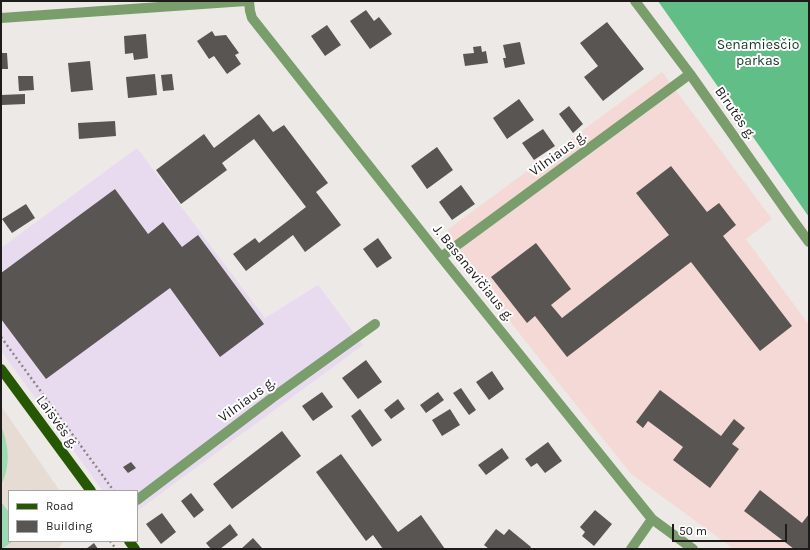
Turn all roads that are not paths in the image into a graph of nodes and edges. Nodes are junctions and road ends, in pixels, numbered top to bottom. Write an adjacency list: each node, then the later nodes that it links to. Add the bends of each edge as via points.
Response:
1 (246, 1): 4 (street)
2 (249, 1): 7 (street, J. Basanavičiaus g., via 252,18)
3 (635, 1): 5 (street, Birutės g.)
4 (1, 18)
5 (690, 74): 6 (street, Birutės g.); 7 (street, Vilniaus g.)
6 (809, 242)
7 (441, 257): 12 (street, J. Basanavičiaus g.)
8 (375, 324): 11 (street, Vilniaus g.)
9 (1, 369): 10 (main road, Laisvės g.)
10 (90, 490)
11 (138, 499)
12 (652, 520): 13 (street); 14 (street, J. Basanavičiaus g.)
13 (631, 549)
14 (693, 549)

